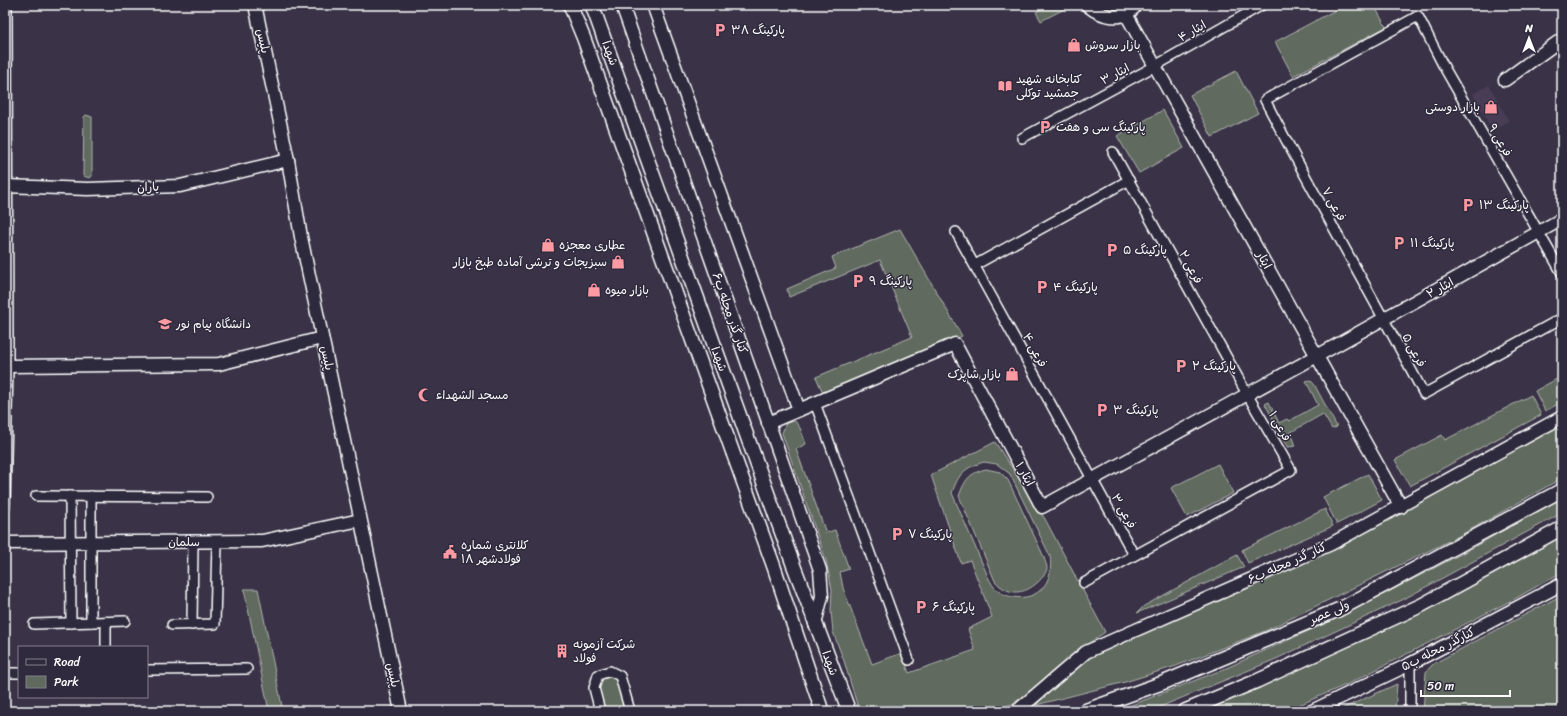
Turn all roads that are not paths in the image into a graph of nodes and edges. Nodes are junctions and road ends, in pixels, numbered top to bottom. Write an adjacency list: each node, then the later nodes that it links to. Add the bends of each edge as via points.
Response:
1 (7, 5): 20 (street)
2 (255, 5): 17 (street, پلیس)
3 (570, 5): 21 (main road, شهدا)
4 (592, 5): 19 (main road, شهدا)
5 (622, 5): 36 (street, کنار گذر محله ب۶)
6 (653, 5): 34 (street)
7 (1087, 5): 10 (street, via 1105,16 1116,17)
8 (1136, 5): 10 (street)
9 (1262, 5): 13 (street, ایثار ۴)
10 (1126, 14): 13 (street, ایثار)
11 (1418, 16): 24 (street, فرعی ۹, via 1444,67); 27 (street, فرعی ۷, via 1264,100)
12 (1562, 39): 14 (street)
13 (1155, 66): 15 (street, ایثار ۳); 30 (street, ایثار)
14 (1504, 80)
15 (1022, 138)
16 (1113, 152): 18 (street, فرعی ۲)
17 (288, 160): 20 (street, یاران, via 180,186 88,189); 29 (street, پلیس)
18 (1129, 180): 25 (street); 32 (street, فرعی ۲)
19 (657, 184): 21 (main road); 60 (main road, شهدا)
20 (6, 186): 31 (street)
21 (637, 191): 73 (main road, شهدا, via 774,567)
22 (1562, 219): 24 (street, ایثار ۲)
23 (956, 232): 25 (street, فرعی ۴)
24 (1539, 233): 26 (street, فرعی ۹); 27 (street, ایثار ۲)
25 (975, 265): 37 (street, فرعی ۴)
26 (1562, 273)
27 (1384, 318): 28 (street, فرعی ۵, via 1424,394); 30 (street, ایثار ۲)
28 (1562, 318)
29 (322, 338): 31 (street, via 219,364); 45 (street, پلیس)
30 (1317, 356): 32 (street, ایثار ۱); 44 (street, ایثار)
31 (8, 366): 43 (street)
32 (1247, 394): 37 (street, ایثار ۱); 52 (street, فرعی ۱, via 1291,470)
33 (815, 403): 34 (street, ایثار ۱); 37 (street, ایثار ۱, via 955,344 1042,507); 64 (street)
34 (799, 410): 36 (street, ایثار ۱)
35 (1562, 417): 44 (street, کنار گذر محله ب۶)
36 (768, 423): 60 (street, کنار گذر محله ب۶, via 820,570 822,596)
37 (1092, 479): 52 (street, فرعی ۳)
38 (1562, 490): 76 (main road, ولی عصر, via 1340,608 1165,682)
39 (36, 496): 40 (street)
40 (70, 496): 41 (street); 51 (street)
41 (91, 496): 42 (street); 47 (street)
42 (206, 497)
43 (5, 506)
44 (1401, 507): 75 (street, کنار گذر محله ب۶, via 1331,544 1086,652)
45 (360, 520): 49 (street, سلمان, via 262,541); 70 (street, پلیس)
46 (1562, 528): 77 (main road, via 1422,605 1257,681)
47 (90, 542): 48 (street, سلمان); 51 (street, سلمان); 56 (street)
48 (193, 542): 49 (street, سلمان); 62 (street)
49 (217, 542): 62 (street, via 215,624)
50 (5, 543): 51 (street, سلمان)
51 (70, 543): 58 (street)
52 (1134, 555): 53 (street)
53 (1084, 583)
54 (1562, 584): 65 (street, کنارگذر محله ب۵)
55 (125, 621): 57 (street)
56 (91, 622): 57 (street); 58 (street)
57 (106, 622): 63 (street)
58 (71, 623): 59 (street)
59 (34, 624)
60 (815, 624): 74 (main road, شهدا)
61 (172, 625): 62 (street)
62 (192, 625)
63 (106, 646)
64 (909, 660)
65 (1410, 664): 78 (street, کنارگذر محله ب۵); 79 (street)
66 (247, 669): 67 (street)
67 (148, 670)
68 (18, 672): 69 (street)
69 (5, 673)
70 (401, 711)
71 (600, 711): 72 (street, via 594,688 598,675 610,671 620,676)
72 (630, 711)
73 (822, 711)
74 (848, 711)
75 (1017, 711)
76 (1084, 711)
77 (1185, 711)
78 (1312, 711)
79 (1410, 711)

